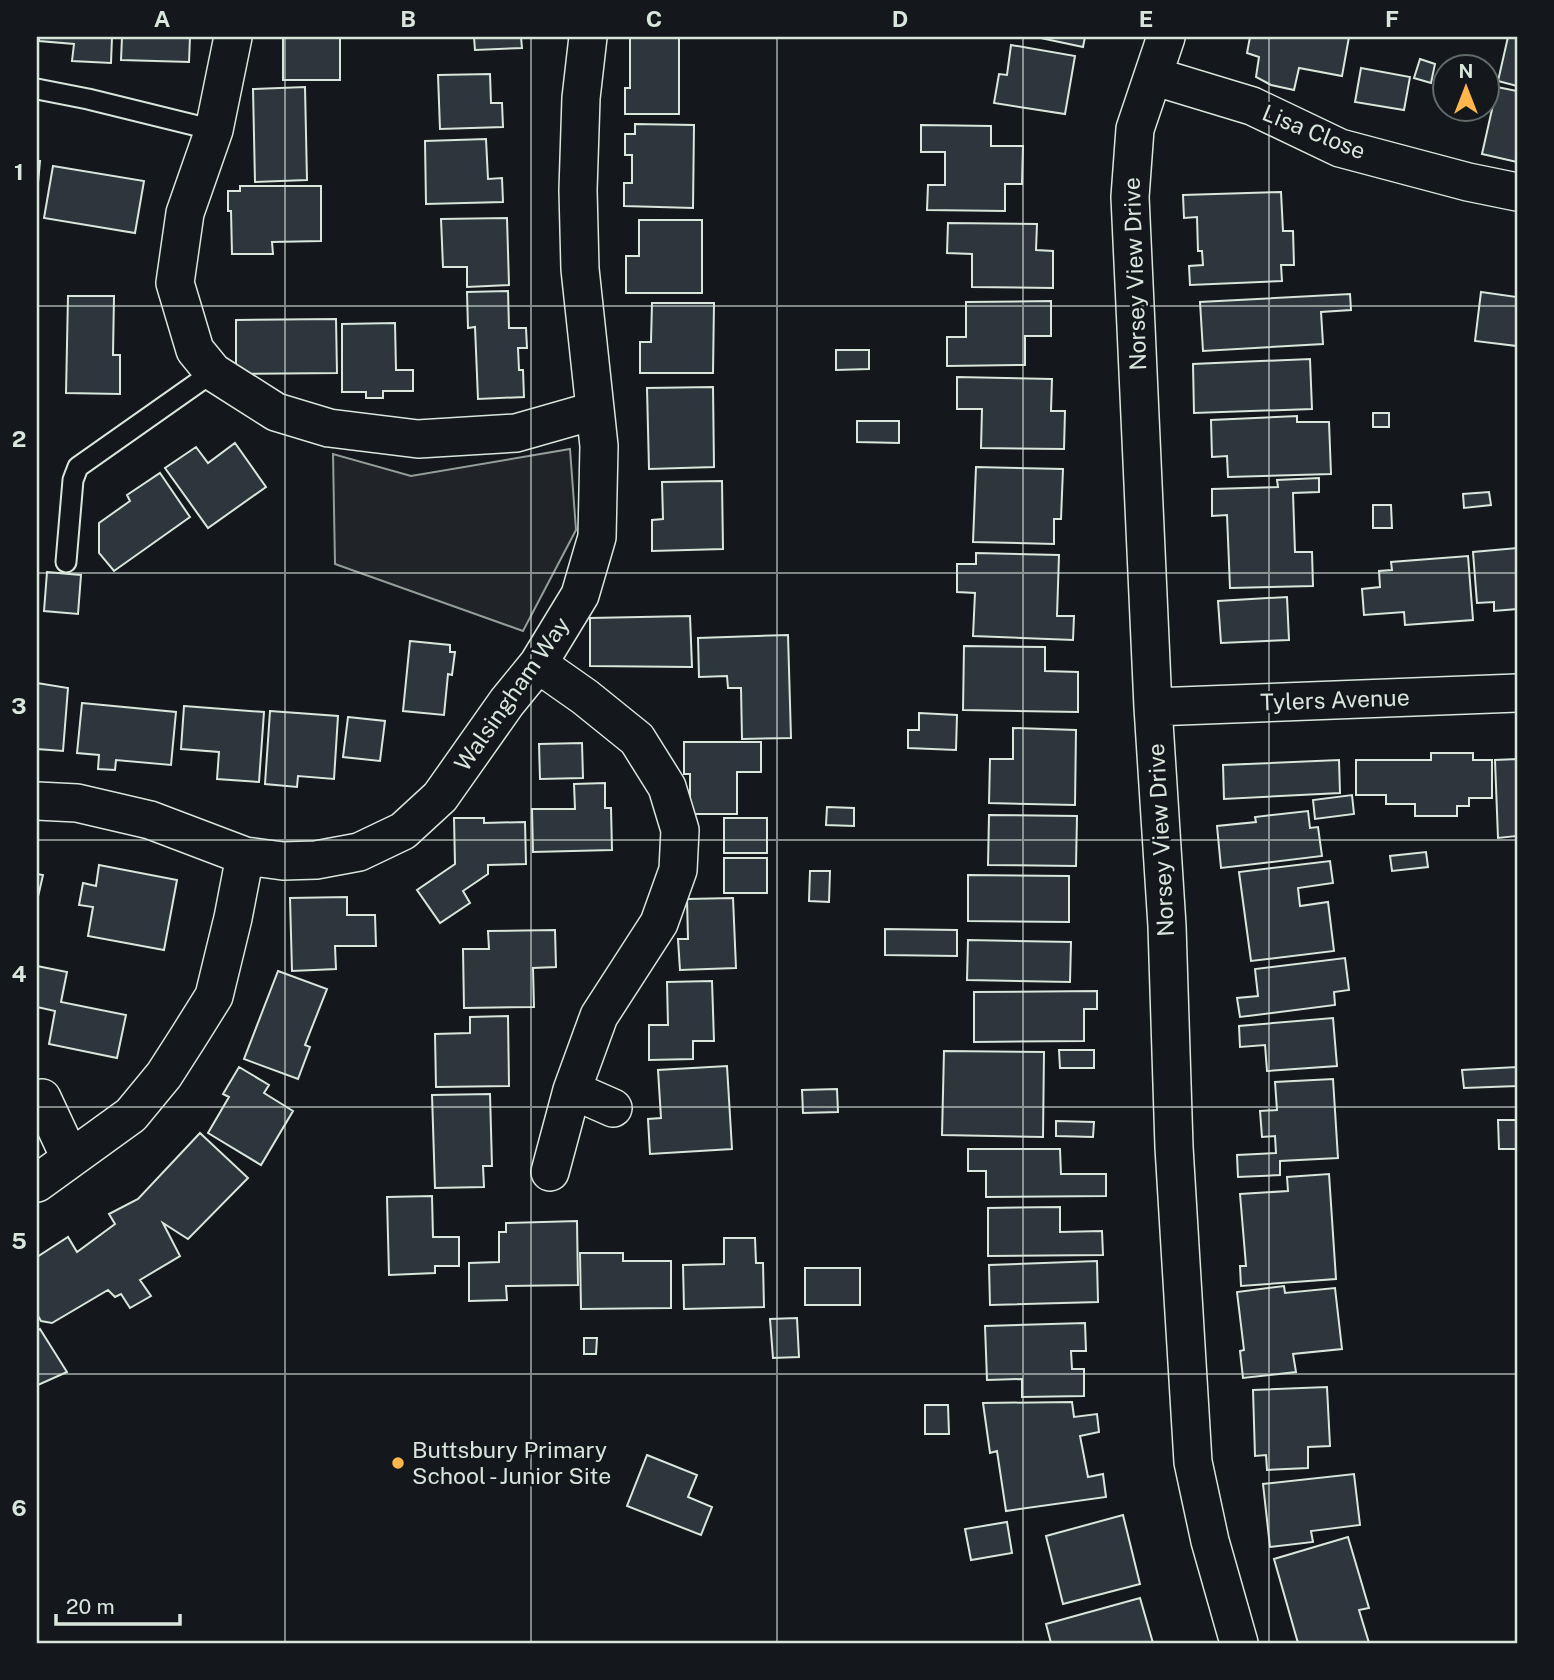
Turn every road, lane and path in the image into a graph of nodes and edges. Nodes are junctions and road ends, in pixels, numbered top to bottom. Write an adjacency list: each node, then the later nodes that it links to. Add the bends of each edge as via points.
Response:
1 (233, 37): 6 (street)
2 (588, 37): 9 (street, Walsingham Way, via 578,190)
3 (1166, 37): 4 (street, Norsey View Drive)
4 (1153, 76): 7 (street, Lisa Close, via 1252,106 1340,148); 13 (street, Norsey View Drive, via 1135,129 1130,197)
5 (37, 89): 6 (lane)
6 (214, 130): 8 (street, via 185,213 175,283 195,350)
7 (1517, 192)
8 (213, 372): 9 (street, via 276,412 329,428 418,439 516,433); 10 (lane, via 78,467)
9 (593, 411): 11 (street, Walsingham Way, via 599,446 597,537 580,596)
10 (66, 562)
11 (538, 664): 15 (street, Walsingham Way, via 440,797 403,831 359,852 316,860); 16 (street, via 637,740 667,787 680,830 678,870 659,923 600,1016)
12 (1517, 693): 13 (street, Tylers Avenue)
13 (1153, 707): 22 (street, Norsey View Drive, via 1193,1462)
14 (37, 801): 15 (street, Walsingham Way, via 77,803 150,820)
15 (245, 856): 19 (street, via 214,996 164,1074 131,1115)
16 (572, 1090): 18 (street); 20 (street)
17 (42, 1098): 19 (street)
18 (613, 1108)
19 (70, 1158): 21 (street)
20 (550, 1172)
21 (37, 1183)
22 (1239, 1643)

